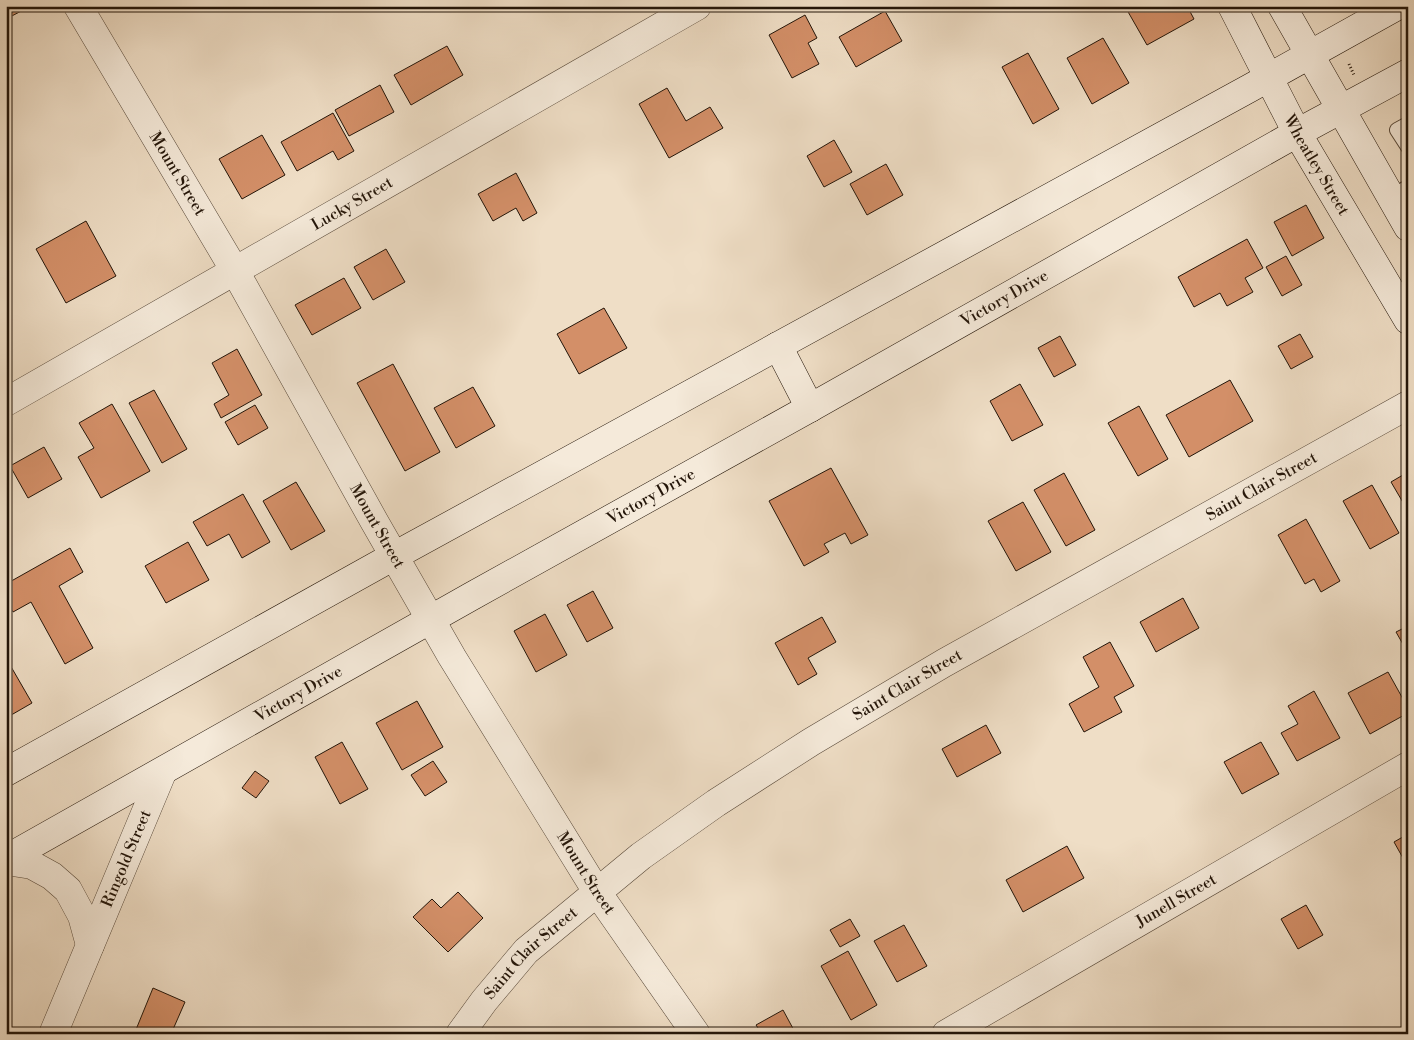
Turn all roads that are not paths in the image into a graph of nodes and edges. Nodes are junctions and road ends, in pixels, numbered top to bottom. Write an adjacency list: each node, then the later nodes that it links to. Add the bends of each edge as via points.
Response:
1 (78, 6): 15 (street, Mount Street)
2 (697, 6): 15 (street, Lucky Street)
3 (1232, 6): 8 (street, Wheatley Street)
4 (1282, 6): 6 (street)
5 (1397, 6): 6 (street)
6 (1310, 55): 8 (street); 9 (street)
7 (1408, 73): 9 (street, Victory Drive)
8 (1269, 78): 11 (street, Wheatley Street); 17 (street)
9 (1341, 110): 11 (street, Victory Drive); 13 (street)
10 (1408, 124): 12 (lane, via 1397,130)
11 (1297, 133): 16 (street, Wheatley Street); 20 (street, Victory Drive)
12 (1408, 148)
13 (1399, 192): 14 (street)
14 (1408, 227)
15 (235, 271): 18 (street, Lucky Street); 21 (street, Mount Street)
16 (1408, 320)
17 (778, 346): 20 (street); 21 (street)
18 (6, 402)
19 (1408, 405): 27 (street, Saint Clair Street, via 844,722 716,802)
20 (810, 408): 22 (street, Victory Drive)
21 (394, 556): 22 (street, Mount Street); 24 (street)
22 (431, 620): 25 (street, Victory Drive); 27 (street, Mount Street)
23 (1408, 766): 32 (street, Junell Street)
24 (6, 772)
25 (162, 772): 26 (street, Victory Drive); 28 (street, Ringold Street)
26 (6, 860): 28 (street, Ringold Street, via 32,864 68,890 82,916)
27 (597, 892): 30 (street, Saint Clair Street, via 526,951); 31 (street, Mount Street)
28 (90, 945): 29 (street, Ringold Street)
29 (53, 1034)
30 (460, 1034)
31 (696, 1034)
32 (946, 1034)

